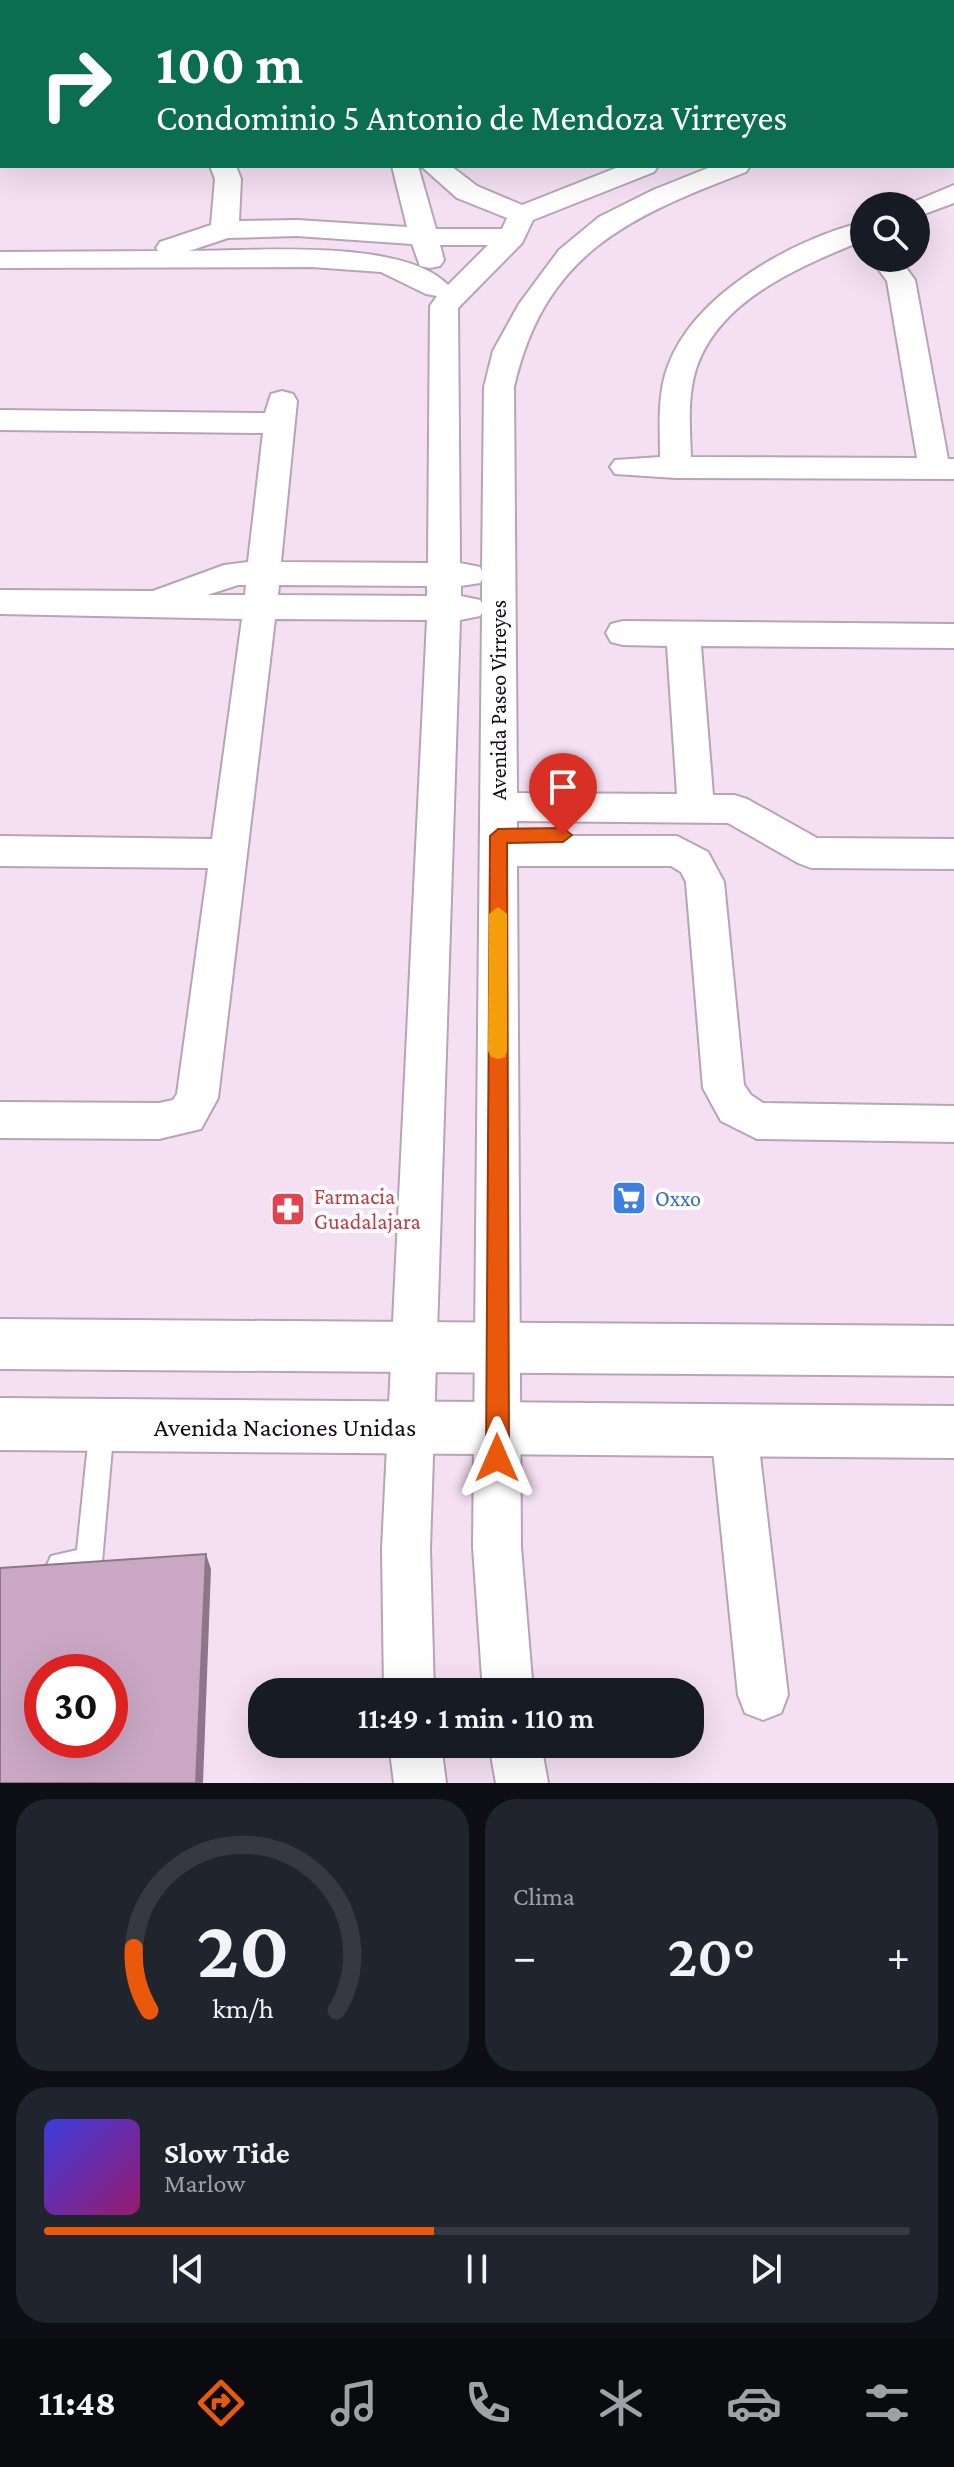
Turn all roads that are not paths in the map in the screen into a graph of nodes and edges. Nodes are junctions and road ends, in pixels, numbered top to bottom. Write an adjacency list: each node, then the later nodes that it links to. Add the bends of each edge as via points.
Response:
1 (224, 168): 11 (street, via 228,179)
2 (406, 168): 12 (street)
3 (437, 168): 10 (street)
4 (641, 168): 10 (street)
5 (648, 168): 7 (street)
6 (732, 168): 7 (street, Avenida Paseo Virreyes)
7 (675, 190): 24 (street, Avenida Paseo Virreyes, via 595,232 571,254 508,351 499,387)
8 (954, 193): 9 (street)
9 (930, 203)
10 (517, 226): 12 (street); 17 (street)
11 (225, 230): 12 (street, via 297,228); 14 (street)
12 (426, 237): 17 (street)
13 (850, 239): 20 (street, via 779,265 716,313 683,366 675,399)
14 (139, 258): 15 (street); 17 (street, via 385,264 410,273)
15 (0, 260)
16 (895, 272): 21 (street, via 901,280)
17 (440, 297): 23 (street)
18 (0, 420): 22 (street, via 280,412)
19 (626, 467): 20 (street)
20 (676, 468): 21 (street)
21 (944, 469)
22 (261, 590): 23 (street); 25 (street, via 187,607); 32 (street)
23 (444, 591): 24 (street); 37 (street)
24 (499, 591): 30 (street, Avenida Paseo Virreyes)
25 (0, 602)
26 (623, 633): 27 (street)
27 (683, 634): 28 (street); 29 (street)
28 (954, 636)
29 (696, 809): 30 (street); 33 (street, via 734,809 811,853)
30 (498, 831): 35 (street, via 620,851 677,851 695,862 705,882 724,1088 736,1108 757,1121); 38 (street, Avenida Paseo Virreyes)
31 (0, 851): 32 (street)
32 (229, 854): 34 (street, via 197,1098 186,1116 159,1121)
33 (954, 854)
34 (0, 1120)
35 (954, 1124)
36 (0, 1344): 37 (street)
37 (414, 1347): 38 (street); 42 (street)
38 (498, 1348): 39 (street); 43 (street, Avenida Paseo Virreyes)
39 (954, 1351)
40 (0, 1424): 41 (street, Avenida Naciones Unidas)
41 (102, 1425): 42 (street, Avenida Naciones Unidas); 46 (lane, via 89,1562)
42 (411, 1428): 43 (street, Avenida Naciones Unidas); 47 (street)
43 (497, 1428): 44 (street, Avenida Naciones Unidas); 48 (street, Avenida Paseo Virreyes, via 497,1547)
44 (734, 1430): 45 (street, Avenida Naciones Unidas); 49 (street)
45 (954, 1432)
46 (30, 1568)
47 (409, 1678)
48 (507, 1678)
49 (763, 1695)
50 (417, 1758): 52 (street)
51 (518, 1758): 53 (street)
52 (420, 1783)
53 (522, 1783)

